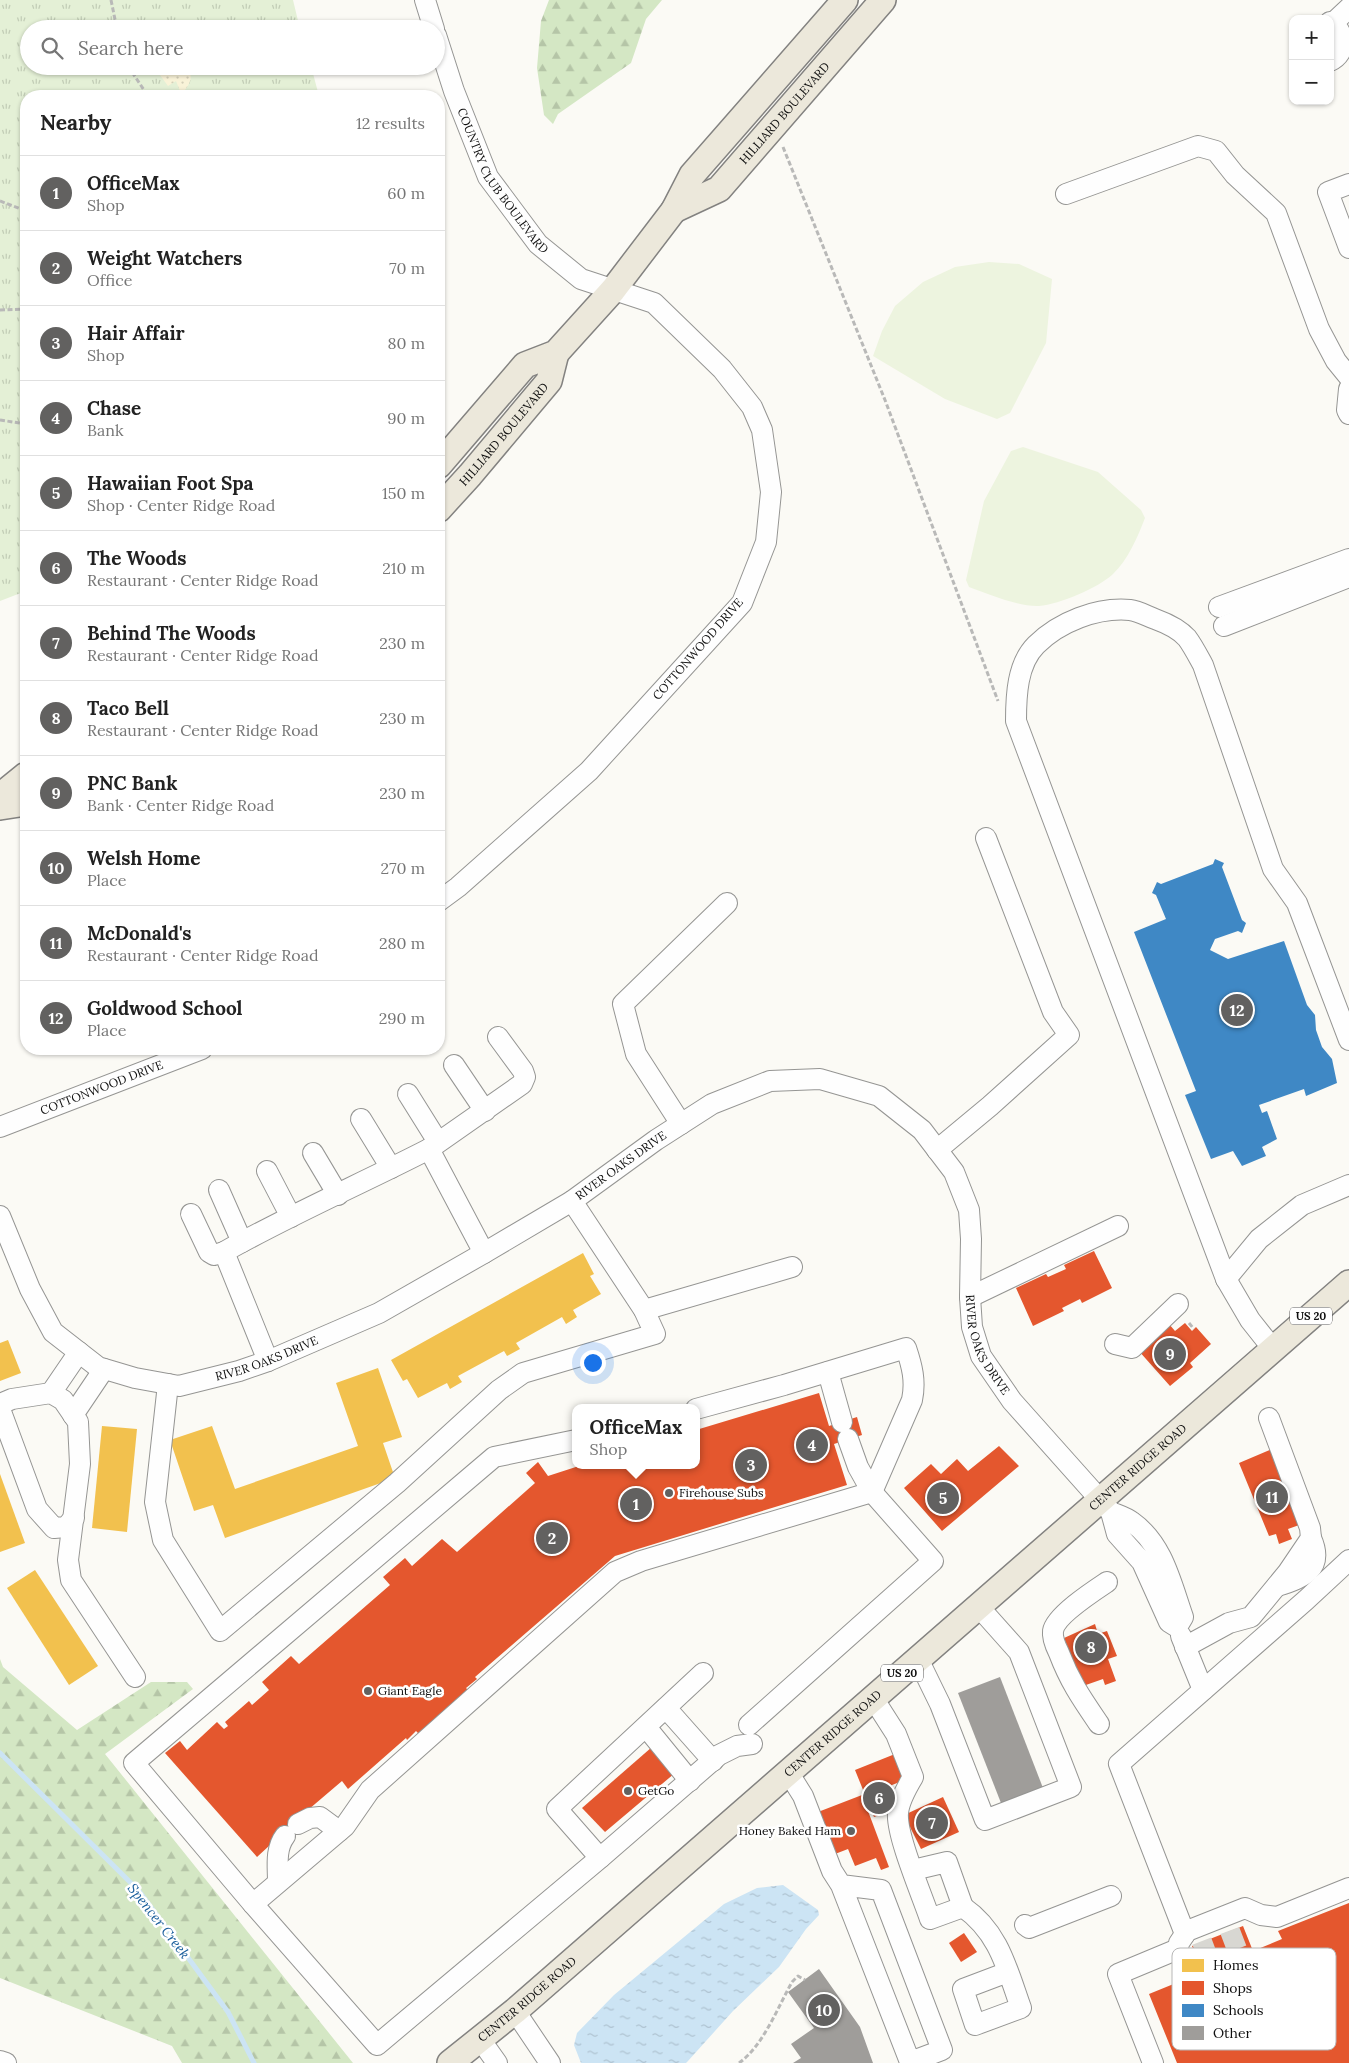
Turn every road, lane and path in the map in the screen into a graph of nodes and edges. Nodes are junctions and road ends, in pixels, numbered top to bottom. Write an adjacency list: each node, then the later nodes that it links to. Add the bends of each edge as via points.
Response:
1 (110, 0): 6 (path)
2 (425, 0): 7 (street)
3 (845, 0): 19 (main road, HILLIARD BOULEVARD, via 692,175)
4 (883, 0): 19 (main road, HILLIARD BOULEVARD, via 719,189)
5 (1349, 8): 8 (street)
6 (115, 20)
7 (431, 20)
8 (1334, 20)
9 (1334, 24): 10 (street, via 1341,33 1342,45)
10 (1334, 59)
11 (445, 64): 21 (street, COUNTRY CLUB BOULEVARD, via 488,177 538,244 582,279)
12 (134, 75): 13 (path)
13 (144, 90)
14 (783, 147): 34 (path, via 885,400)
15 (1349, 184): 20 (street, via 1328,192)
16 (1066, 194): 25 (street, via 1198,146 1216,151 1235,175 1276,213 1319,329 1336,361)
17 (0, 201): 18 (path)
18 (20, 209)
19 (674, 210): 21 (main road, HILLIARD BOULEVARD)
20 (1349, 248)
21 (613, 290): 24 (main road, HILLIARD BOULEVARD); 40 (street, COTTONWOOD DRIVE, via 654,304 722,369 752,408 762,430 771,492 766,542 742,603 589,771)
22 (20, 309): 23 (path)
23 (0, 310)
24 (556, 353): 30 (main road, HILLIARD BOULEVARD, via 525,365); 31 (main road, HILLIARD BOULEVARD, via 549,381)
25 (1349, 377)
26 (1349, 389): 27 (street)
27 (1349, 414)
28 (0, 420): 29 (path)
29 (20, 423)
30 (445, 458)
31 (445, 502)
32 (1349, 558): 33 (street, via 1222,616)
33 (1349, 577)
34 (998, 702)
35 (20, 780): 36 (main road)
36 (0, 796)
37 (20, 804): 38 (main road)
38 (0, 807)
39 (986, 838): 52 (street, via 1053,1012 1068,1035)
40 (445, 897)
41 (727, 903): 49 (street, via 623,1004 636,1054)
42 (498, 1037): 47 (street, via 525,1078 522,1084)
43 (1349, 1040): 68 (street, via 1297,903 1273,869 1203,664 1187,638 1168,624 1131,610 1106,610 1078,618 1054,631 1035,646 1023,668 1016,692 1016,721)
44 (187, 1055): 50 (street, COTTONWOOD DRIVE)
45 (454, 1065): 47 (street)
46 (408, 1094): 51 (street)
47 (485, 1111): 51 (street)
48 (361, 1119): 54 (street)
49 (681, 1124): 52 (street, RIVER OAKS DRIVE, via 712,1104 770,1081 820,1079 879,1096 922,1130); 59 (street, RIVER OAKS DRIVE)
50 (0, 1128)
51 (433, 1146): 54 (street); 66 (street)
52 (937, 1150): 70 (street, RIVER OAKS DRIVE, via 954,1172 969,1210 972,1239)
53 (313, 1153): 58 (street)
54 (391, 1168): 58 (street)
55 (267, 1171): 62 (street)
56 (1349, 1185): 68 (street, via 1302,1205 1259,1239)
57 (218, 1190): 64 (street)
58 (338, 1195): 62 (street)
59 (572, 1201): 66 (street, RIVER OAKS DRIVE); 72 (street)
60 (191, 1214): 65 (street, via 209,1252 214,1255)
61 (0, 1216): 77 (street, RIVER OAKS DRIVE, via 30,1290 53,1332)
62 (291, 1217): 64 (street)
63 (1118, 1226): 70 (street)
64 (242, 1242): 65 (street)
65 (224, 1252): 78 (street)
66 (484, 1254): 78 (street, RIVER OAKS DRIVE, via 379,1313)
67 (792, 1267): 72 (street)
68 (1226, 1279): 76 (street, via 1250,1320)
69 (1349, 1283): 76 (main road, CENTER RIDGE ROAD / US 20)
70 (970, 1298): 90 (street, RIVER OAKS DRIVE, via 972,1327 981,1356 1012,1401)
71 (1178, 1304): 75 (street, via 1132,1348)
72 (644, 1310): 81 (street, via 655,1334 523,1373 499,1390 397,1483 220,1631 163,1540 156,1502)
73 (1189, 1324): 74 (path)
74 (1194, 1329)
75 (1115, 1344)
76 (1273, 1349): 90 (main road, CENTER RIDGE ROAD / US 20)
77 (79, 1352): 79 (street, RIVER OAKS DRIVE); 82 (street)
78 (268, 1361): 81 (street, RIVER OAKS DRIVE, via 179,1386)
79 (104, 1369): 81 (street, RIVER OAKS DRIVE); 86 (street)
80 (828, 1372): 84 (street); 89 (street, via 858,1467); 89 (street, via 906,1348 914,1377 912,1400)
81 (168, 1384)
82 (51, 1393): 83 (street); 86 (street, via 63,1400)
83 (0, 1404)
84 (700, 1408)
85 (0, 1409): 91 (street, via 37,1509 54,1528 66,1527)
86 (73, 1415): 91 (street, via 78,1422 80,1464)
87 (1269, 1418): 95 (street, via 1311,1538 1251,1617 1229,1623)
88 (572, 1441): 114 (street, via 494,1457 134,1763)
89 (872, 1492): 104 (street, via 933,1561 750,1734); 107 (street, via 615,1572 370,1790)
90 (1106, 1506): 94 (main road, CENTER RIDGE ROAD / US 20); 95 (street, via 1117,1534 1142,1562 1168,1622 1177,1627)
91 (74, 1518): 98 (street, via 68,1560 71,1580)
92 (1349, 1560): 99 (street)
93 (1108, 1582): 102 (street, via 1074,1606 1053,1630 1068,1678)
94 (978, 1606): 96 (main road, CENTER RIDGE ROAD / US 20); 96 (street, via 1019,1652 1071,1787 985,1820 940,1704)
95 (1185, 1647): 99 (street)
96 (918, 1659): 100 (main road, CENTER RIDGE ROAD / US 20)
97 (704, 1673): 101 (street)
98 (135, 1677)
99 (1203, 1690): 117 (street, via 1119,1764)
100 (873, 1698): 105 (main road, CENTER RIDGE ROAD / US 20); 109 (street, via 896,1734 914,1777 906,1789 898,1814)
101 (666, 1708): 103 (street); 104 (street)
102 (1100, 1724)
103 (646, 1727): 106 (street); 108 (street, via 557,1809)
104 (713, 1761): 106 (street)
105 (788, 1772): 111 (street, via 803,1796); 122 (main road, CENTER RIDGE ROAD / US 20)
106 (690, 1781): 108 (street)
107 (339, 1831): 110 (street); 110 (street, via 320,1817 310,1818 291,1830 280,1842)
108 (600, 1858): 114 (street, via 377,2046)
109 (913, 1870): 115 (street, via 947,1862); 115 (street, via 930,1919)
110 (278, 1882): 114 (street)
111 (841, 1885): 111 (street, via 910,2062 942,2050 881,1890)
112 (1349, 1888): 117 (street, via 1277,1917 1244,1908)
113 (1111, 1896): 116 (street, via 1029,1928)
114 (253, 1904)
115 (963, 1907): 120 (street, via 978,1917 998,1944)
116 (1025, 1925)
117 (1184, 1934): 118 (street)
118 (1178, 1948)
119 (1172, 1952): 130 (street, via 1118,1974)
120 (1008, 1972)
121 (806, 1980): 129 (path, via 798,1976 792,1982 761,2038)
122 (514, 2011): 123 (main road, CENTER RIDGE ROAD / US 20); 128 (street)
123 (480, 2039): 126 (main road, CENTER RIDGE ROAD / US 20); 127 (street)
124 (0, 2061): 125 (street)
125 (6, 2063)
126 (450, 2063)
127 (497, 2063)
128 (550, 2063)
129 (739, 2063)
130 (1153, 2063)

